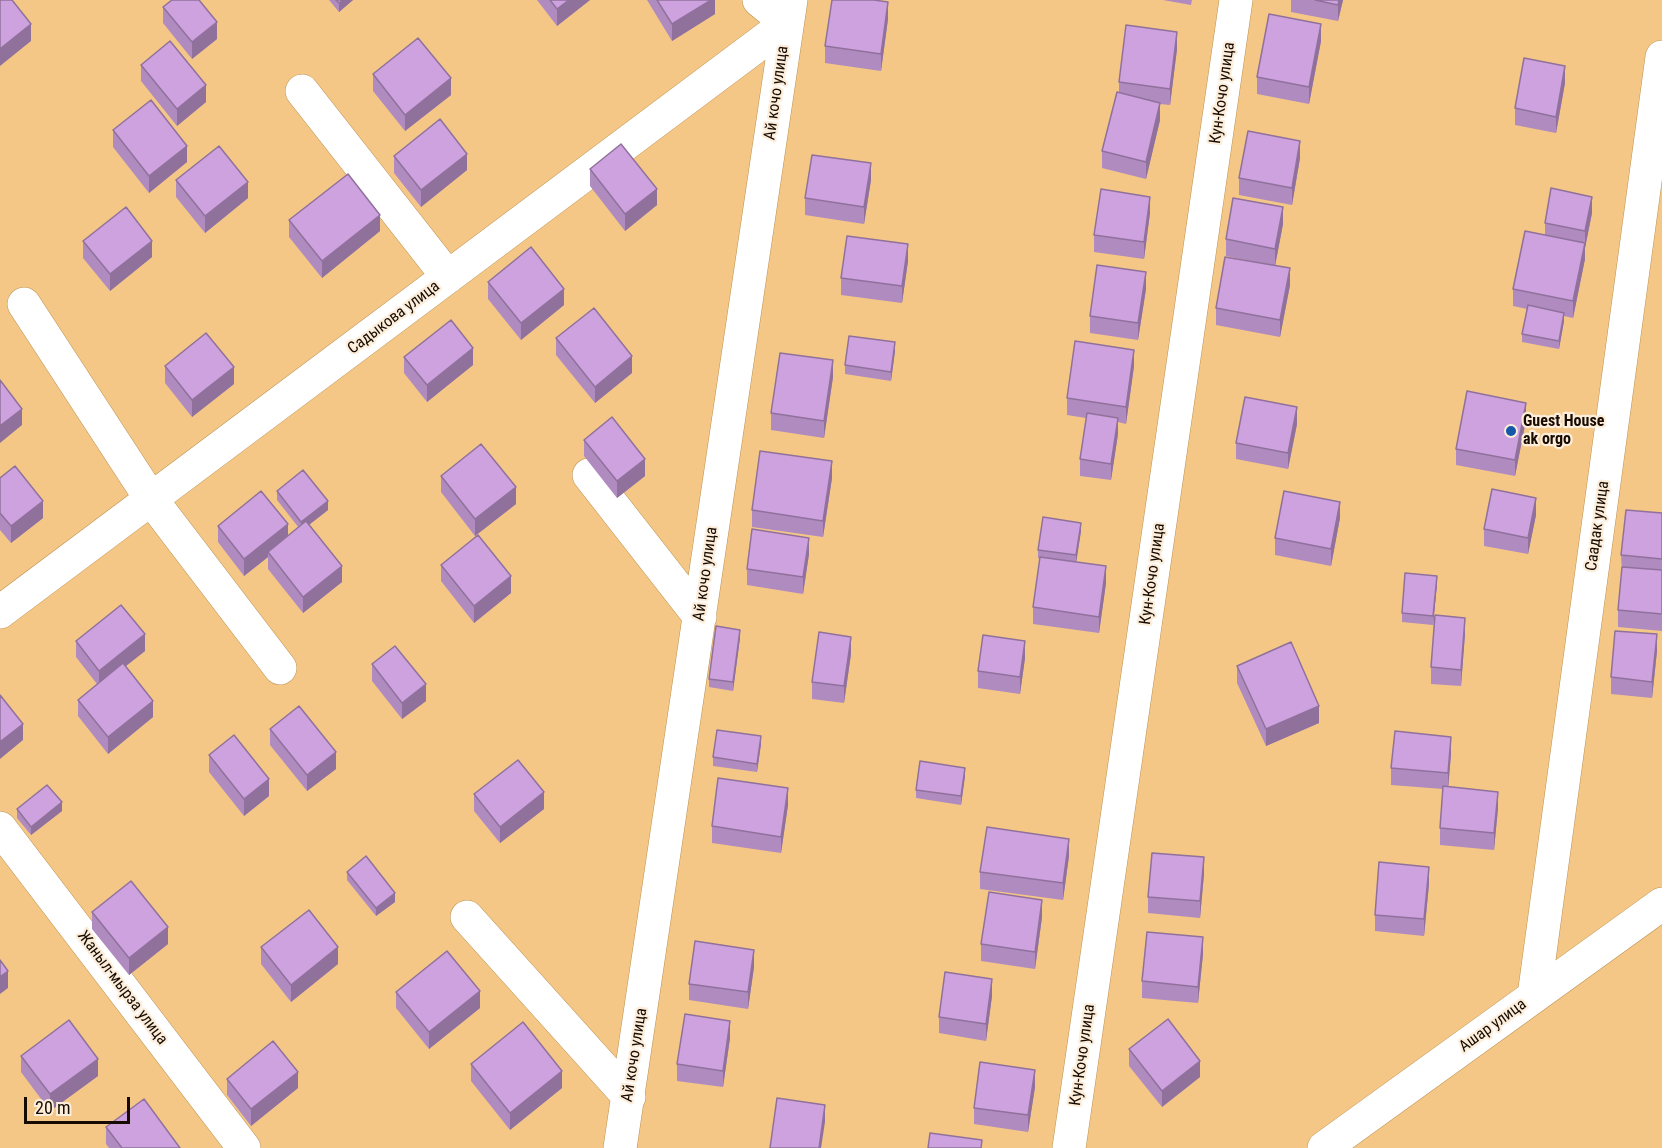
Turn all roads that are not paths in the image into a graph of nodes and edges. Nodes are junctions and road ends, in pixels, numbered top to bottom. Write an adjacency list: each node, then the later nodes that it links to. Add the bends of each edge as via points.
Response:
1 (759, 0): 3 (street)
2 (1236, 0): 20 (street, Кун-Кочо улица)
3 (789, 11): 6 (street, Садыкова улица); 11 (street, Ай кочо улица)
4 (1662, 57): 16 (street, Саадак улица)
5 (302, 91): 6 (street)
6 (448, 277): 9 (street, Садыкова улица)
7 (24, 304): 9 (street)
8 (589, 475): 11 (street)
9 (151, 499): 10 (street, Садыкова улица); 12 (street)
10 (0, 612)
11 (700, 617): 17 (street, Ай кочо улица)
12 (280, 668)
13 (0, 828): 18 (street, Жаныл-мырза улица)
14 (1662, 904): 16 (street, Ашар улица)
15 (467, 917): 17 (street)
16 (1534, 996): 21 (street, Ашар улица)
17 (629, 1097): 19 (street, Ай кочо улица)
18 (244, 1148)
19 (620, 1148)
20 (1069, 1148)
21 (1324, 1148)

